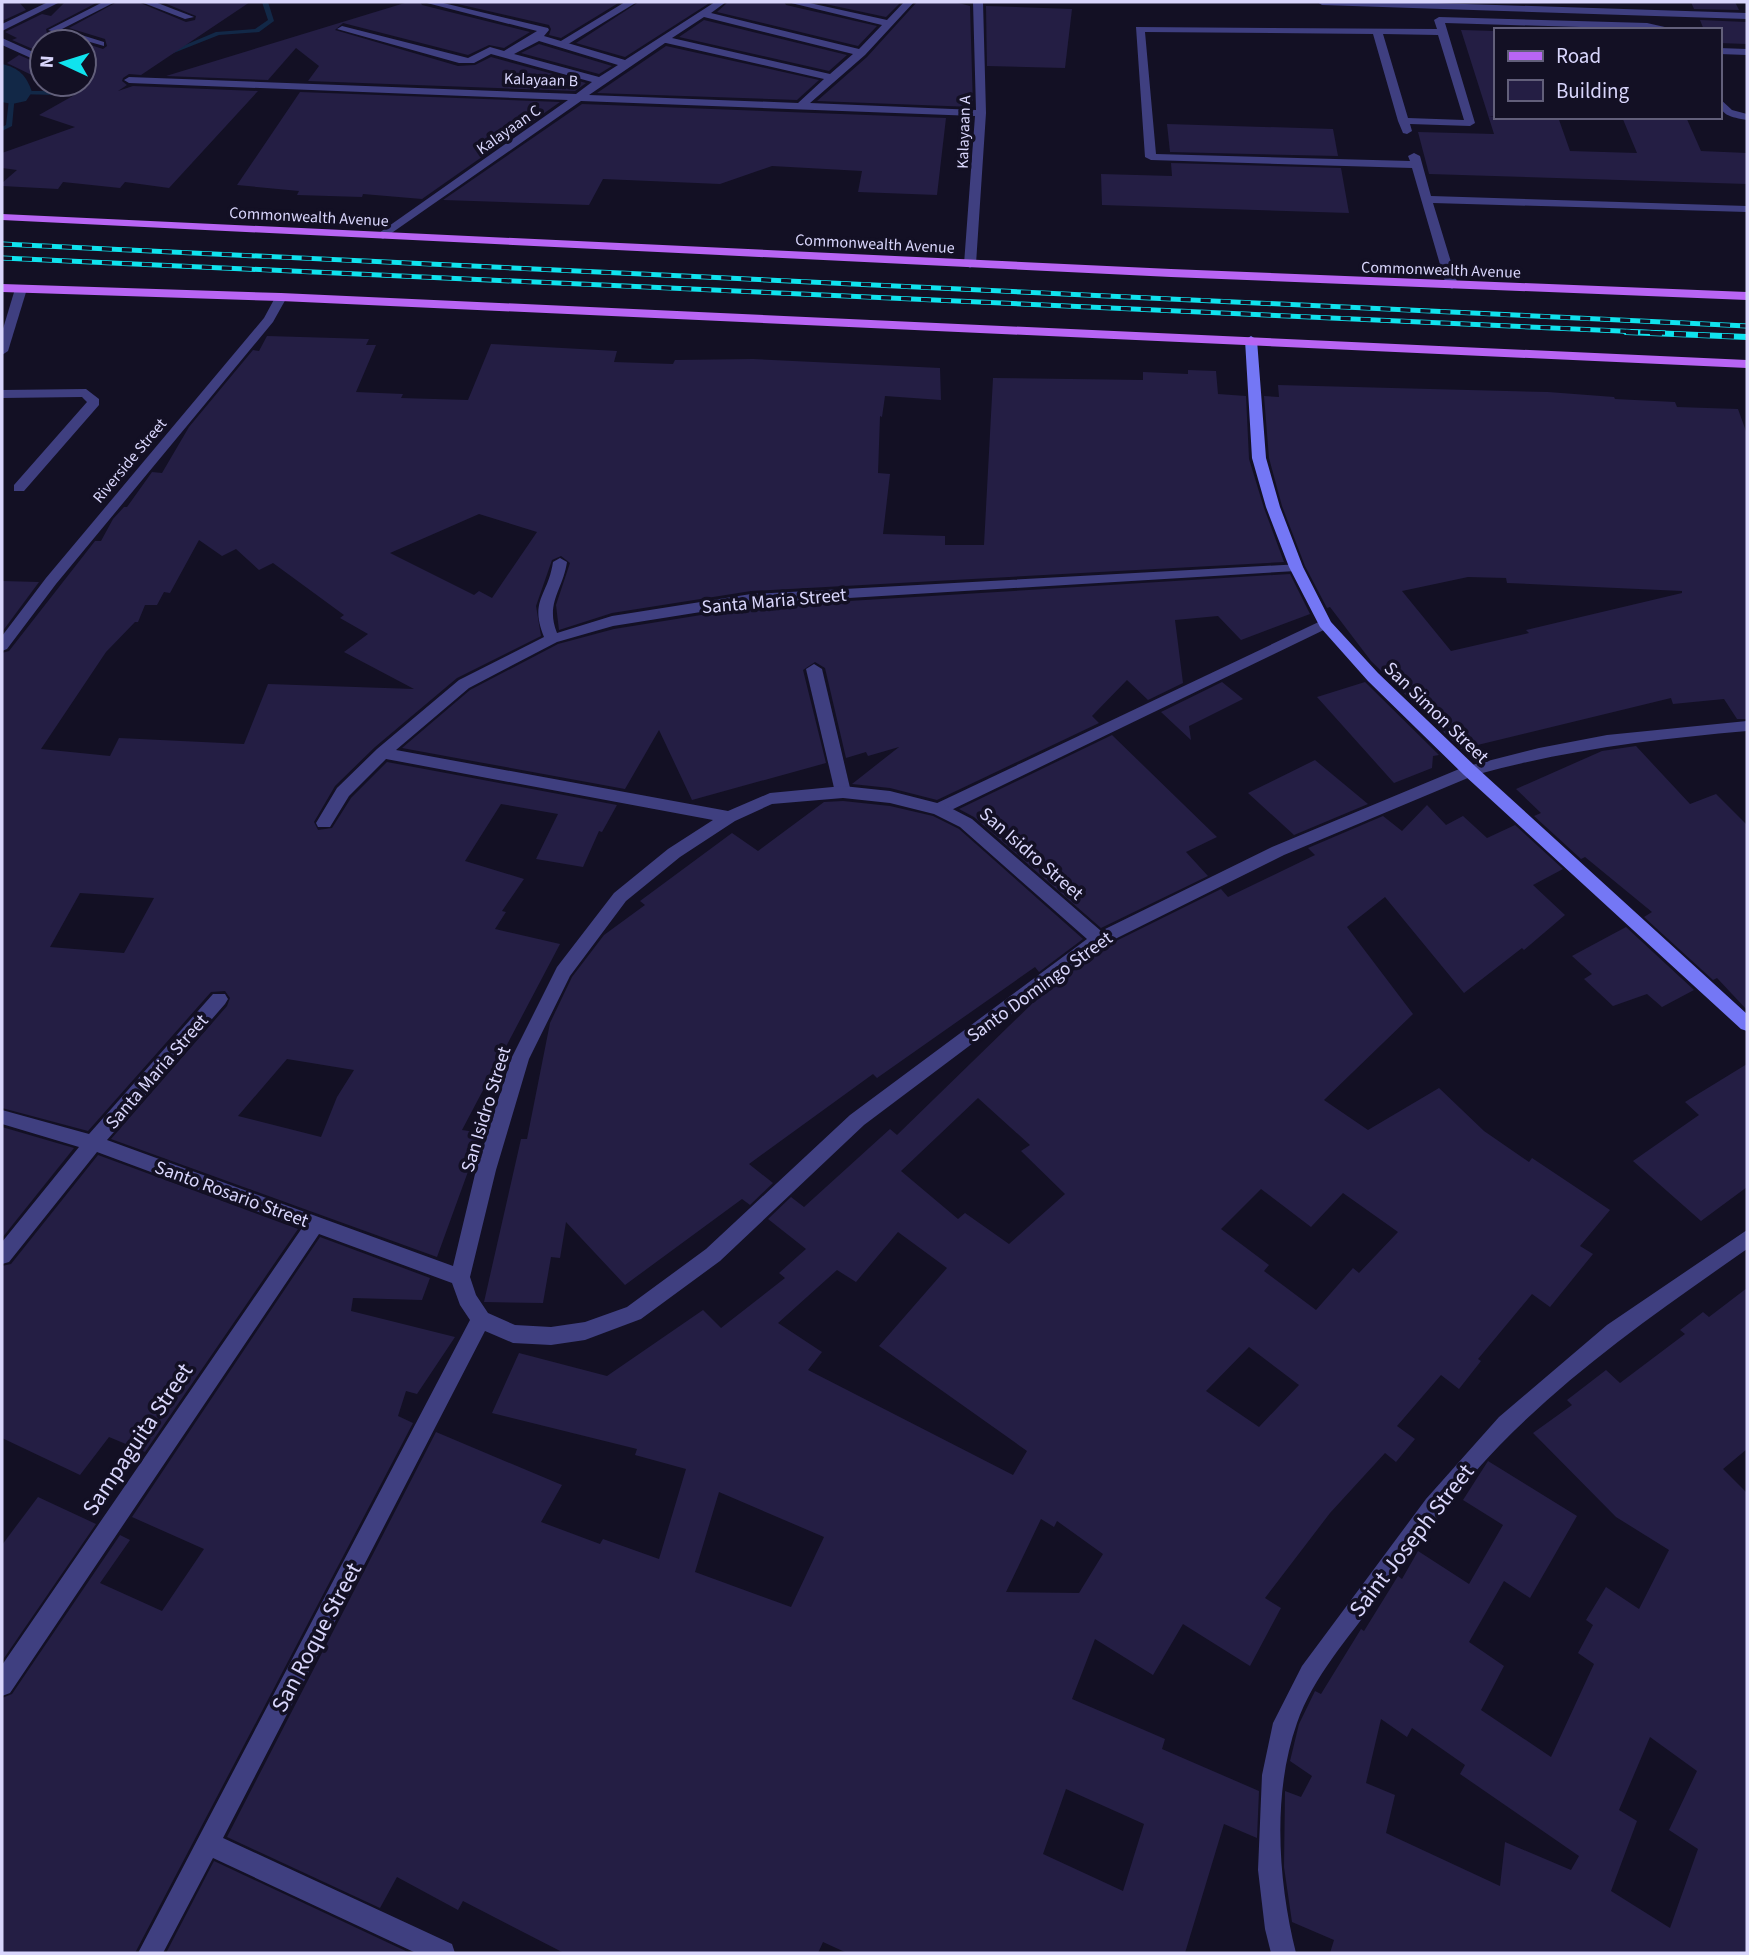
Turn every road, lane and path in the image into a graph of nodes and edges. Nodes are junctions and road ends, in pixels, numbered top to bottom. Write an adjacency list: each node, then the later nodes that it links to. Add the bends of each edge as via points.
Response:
1 (55, 2): 13 (street)
2 (110, 2): 17 (street)
3 (146, 2): 16 (street)
4 (428, 2): 25 (street, via 541,28 545,33)
5 (632, 2): 28 (street)
6 (721, 2): 14 (street, Kalayaan C)
7 (792, 2): 18 (street)
8 (909, 2): 18 (street)
9 (978, 2): 41 (street, Kalayaan A)
10 (1322, 2): 11 (street)
11 (1402, 4): 12 (street)
12 (1526, 5): 15 (street)
13 (38, 10): 17 (street); 19 (street)
14 (703, 14): 26 (street, Kalayaan C); 32 (street)
15 (1747, 16)
16 (189, 17)
17 (70, 21): 20 (street)
18 (888, 23): 32 (street)
19 (2, 28)
20 (57, 28)
21 (1660, 28): 24 (street, via 1439,20)
22 (342, 29): 33 (street, via 459,60 470,61 490,50)
23 (1377, 31): 24 (street); 24 (street, via 1405,126 1470,123); 43 (street, via 1140,29 1151,157 1415,160)
24 (1443, 32)
25 (538, 37): 28 (street); 33 (street)
26 (666, 40): 34 (street, Kalayaan C); 35 (street)
27 (2, 41): 31 (street)
28 (561, 44): 34 (street)
29 (1721, 51): 30 (street)
30 (1747, 52)
31 (28, 53)
32 (860, 53): 35 (street)
33 (505, 54): 37 (street)
34 (626, 64): 37 (street, Kalayaan C)
35 (832, 78): 40 (street)
36 (129, 80): 38 (street, Kalayaan B)
37 (600, 81): 38 (street, Kalayaan C)
38 (581, 96): 40 (street, Kalayaan B); 46 (street, Kalayaan C)
39 (1721, 106): 42 (street)
40 (799, 107): 41 (street, Kalayaan B)
41 (981, 113): 47 (street, Kalayaan A)
42 (1747, 117)
43 (1427, 199): 44 (street); 48 (street)
44 (1747, 209)
45 (2, 217): 46 (main road, Commonwealth Avenue)
46 (383, 235): 47 (main road, Commonwealth Avenue)
47 (970, 264): 48 (main road, Commonwealth Avenue)
48 (1452, 285): 51 (main road, Commonwealth Avenue)
49 (2, 288): 50 (main road)
50 (21, 289): 52 (main road); 54 (street)
51 (1747, 296)
52 (281, 297): 53 (main road); 62 (street, Riverside Street, via 269,319)
53 (1251, 340): 55 (main road); 59 (main road, San Simon Street, via 1259,458)
54 (2, 351)
55 (1747, 364)
56 (2, 394): 57 (street, via 86,393 94,402)
57 (19, 488)
58 (560, 562): 61 (street, via 544,603 543,619)
59 (1296, 567): 60 (main road, San Simon Street); 61 (street, Santa Maria Street, via 751,598 612,621)
60 (1325, 624): 66 (main road, San Simon Street); 68 (street)
61 (552, 639): 65 (street, Santa Maria Street, via 464,684)
62 (2, 646)
63 (814, 669): 67 (street)
64 (1747, 726): 66 (street, Santo Domingo Street, via 1639,734)
65 (383, 753): 69 (street); 70 (street, Santa Maria Street, via 343,792)
66 (1470, 771): 71 (street, Santo Domingo Street, via 1278,851); 73 (main road, San Simon Street)
67 (843, 792): 68 (street, San Isidro Street); 69 (street, San Isidro Street, via 770,799)
68 (939, 809): 71 (street, San Isidro Street, via 966,823)
69 (729, 817): 79 (street, San Isidro Street, via 674,853 620,897 563,972 520,1059)
70 (324, 823)
71 (1099, 939): 80 (street, Santo Domingo Street, via 857,1120 713,1255 634,1313 585,1331 551,1336 513,1334)
72 (219, 999): 75 (street, Santa Maria Street)
73 (1747, 1024)
74 (2, 1117): 75 (street, Santo Rosario Street)
75 (93, 1143): 76 (street, Santo Rosario Street); 78 (street, Santa Maria Street)
76 (316, 1223): 79 (street, Santo Rosario Street); 81 (street, Sampaguita Street)
77 (1747, 1238): 85 (street, Saint Joseph Street, via 1598,1344 1528,1404 1460,1475 1302,1689 1284,1723 1274,1772 1270,1834)
78 (2, 1256)
79 (460, 1277): 80 (street)
80 (481, 1320): 82 (street, San Roque Street)
81 (2, 1685)
82 (208, 1843): 83 (street, San Roque Street); 84 (street)
83 (150, 1953)
84 (443, 1953)
85 (1283, 1953)

